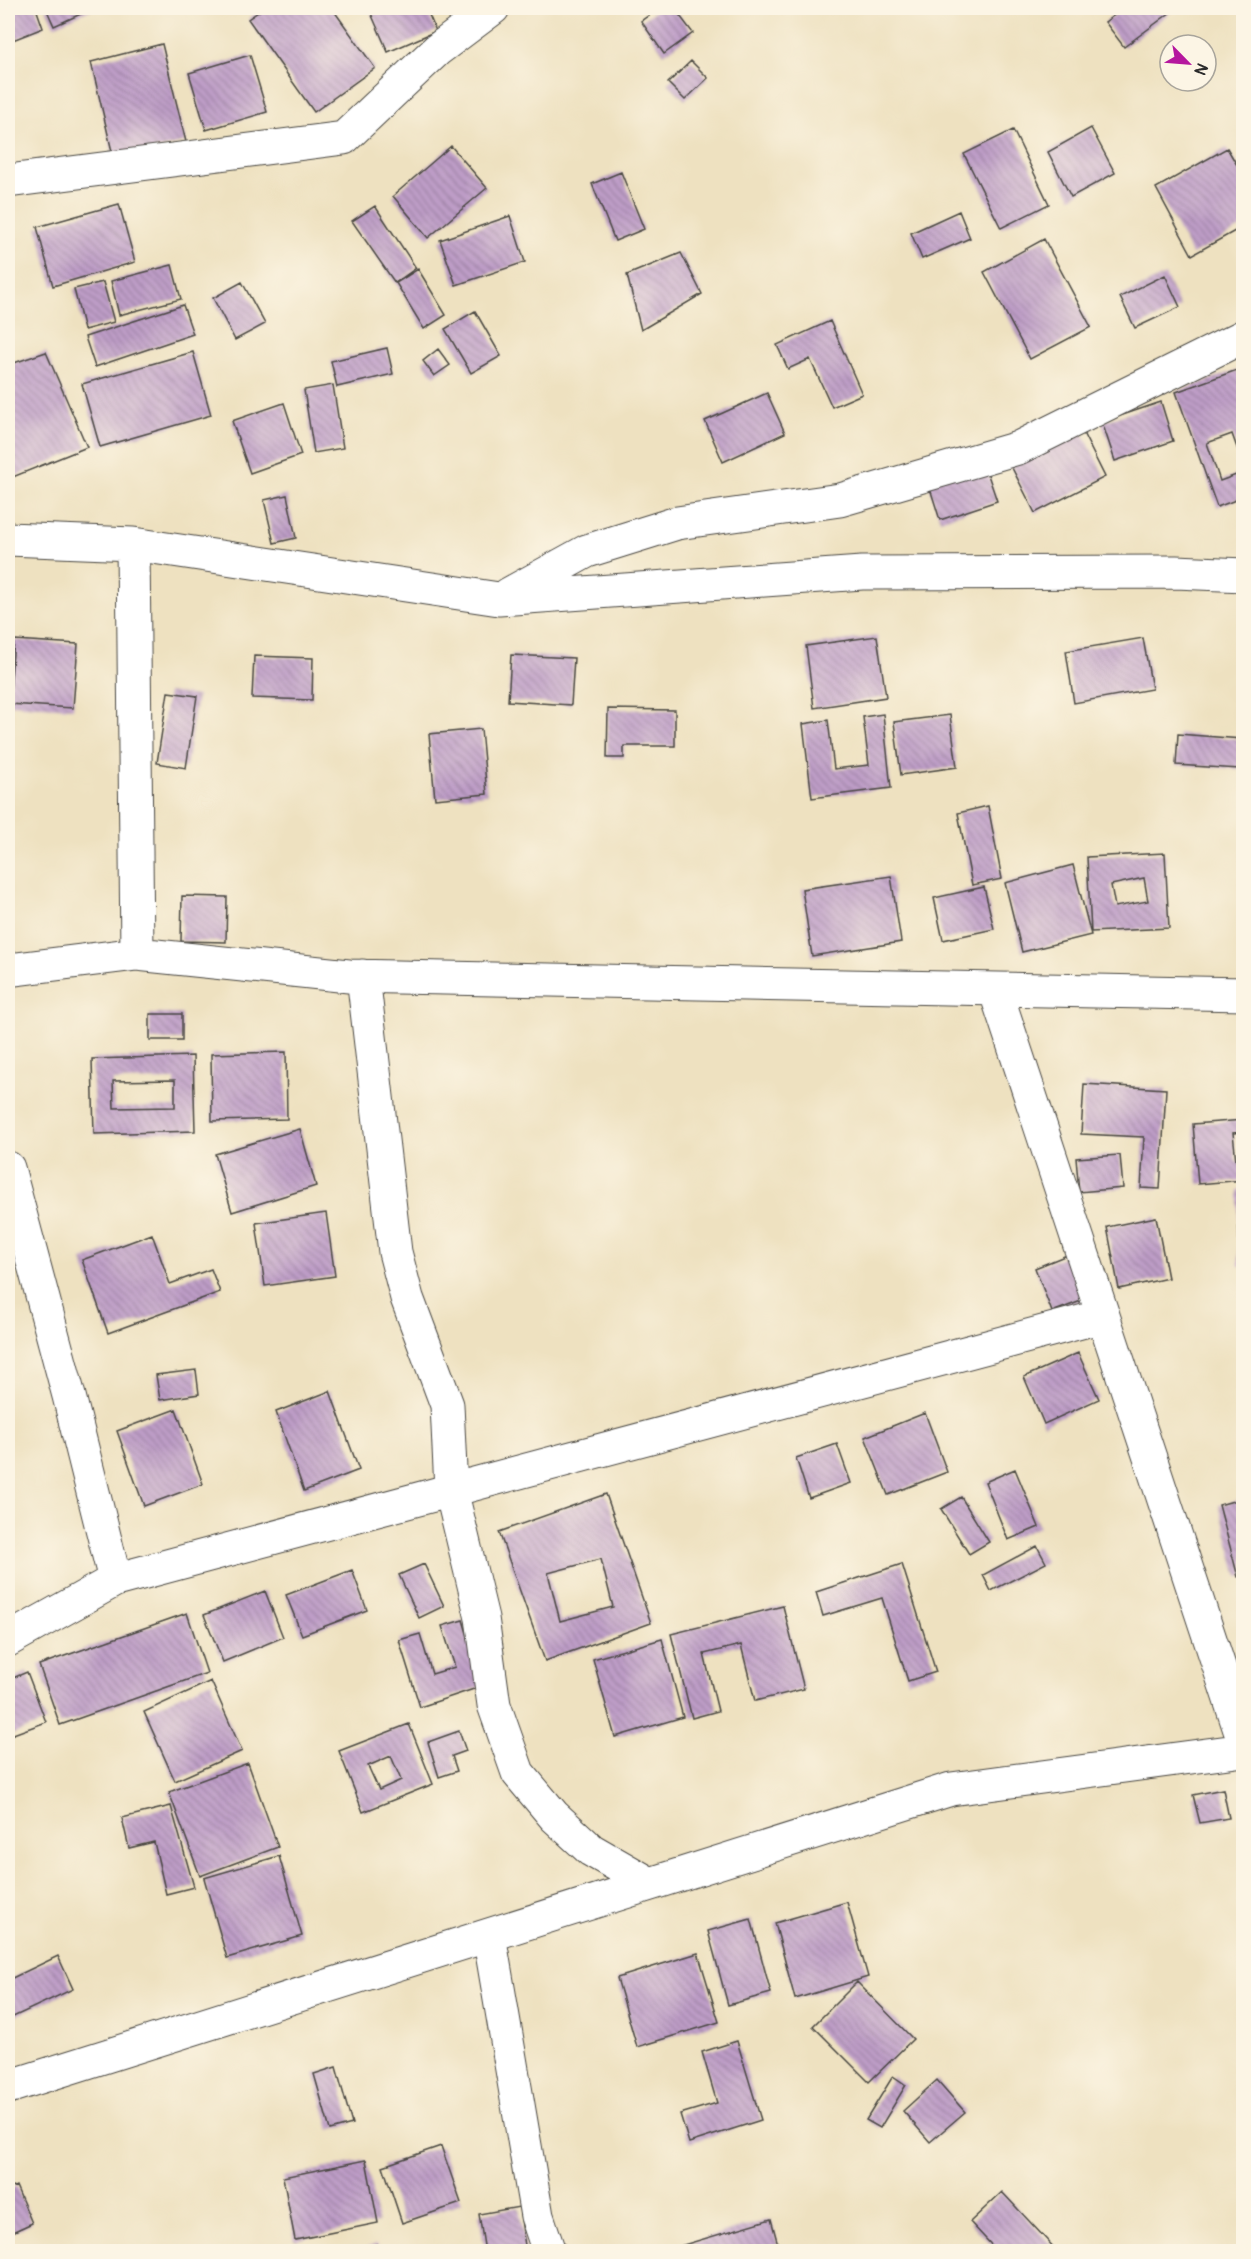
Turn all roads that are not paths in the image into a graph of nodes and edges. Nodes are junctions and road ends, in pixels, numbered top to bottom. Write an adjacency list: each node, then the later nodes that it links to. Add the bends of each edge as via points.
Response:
1 (493, 8): 2 (street, via 438,50 344,138)
2 (8, 181)
3 (1244, 336): 7 (street, via 1018,448 840,500 677,523 587,551)
4 (8, 539): 5 (street)
5 (133, 544): 7 (street); 8 (street)
6 (1244, 574): 7 (street, via 862,573)
7 (499, 599)
8 (136, 954): 9 (street); 10 (street)
9 (8, 970)
10 (363, 976): 11 (street); 15 (street, via 395,1252 407,1298 447,1405)
11 (995, 989): 12 (street); 14 (street)
12 (1244, 994)
13 (8, 1168): 16 (street)
14 (1103, 1316): 15 (street); 18 (street)
15 (452, 1490): 16 (street); 20 (street, via 482,1618 495,1705 518,1773 554,1816 591,1850)
16 (116, 1580): 17 (street)
17 (8, 1640)
18 (1244, 1742)
19 (1244, 1750): 20 (street, via 951,1789)
20 (650, 1884): 21 (street)
21 (489, 1935): 22 (street); 23 (street, via 537,2216)
22 (8, 2088)
23 (549, 2252)

